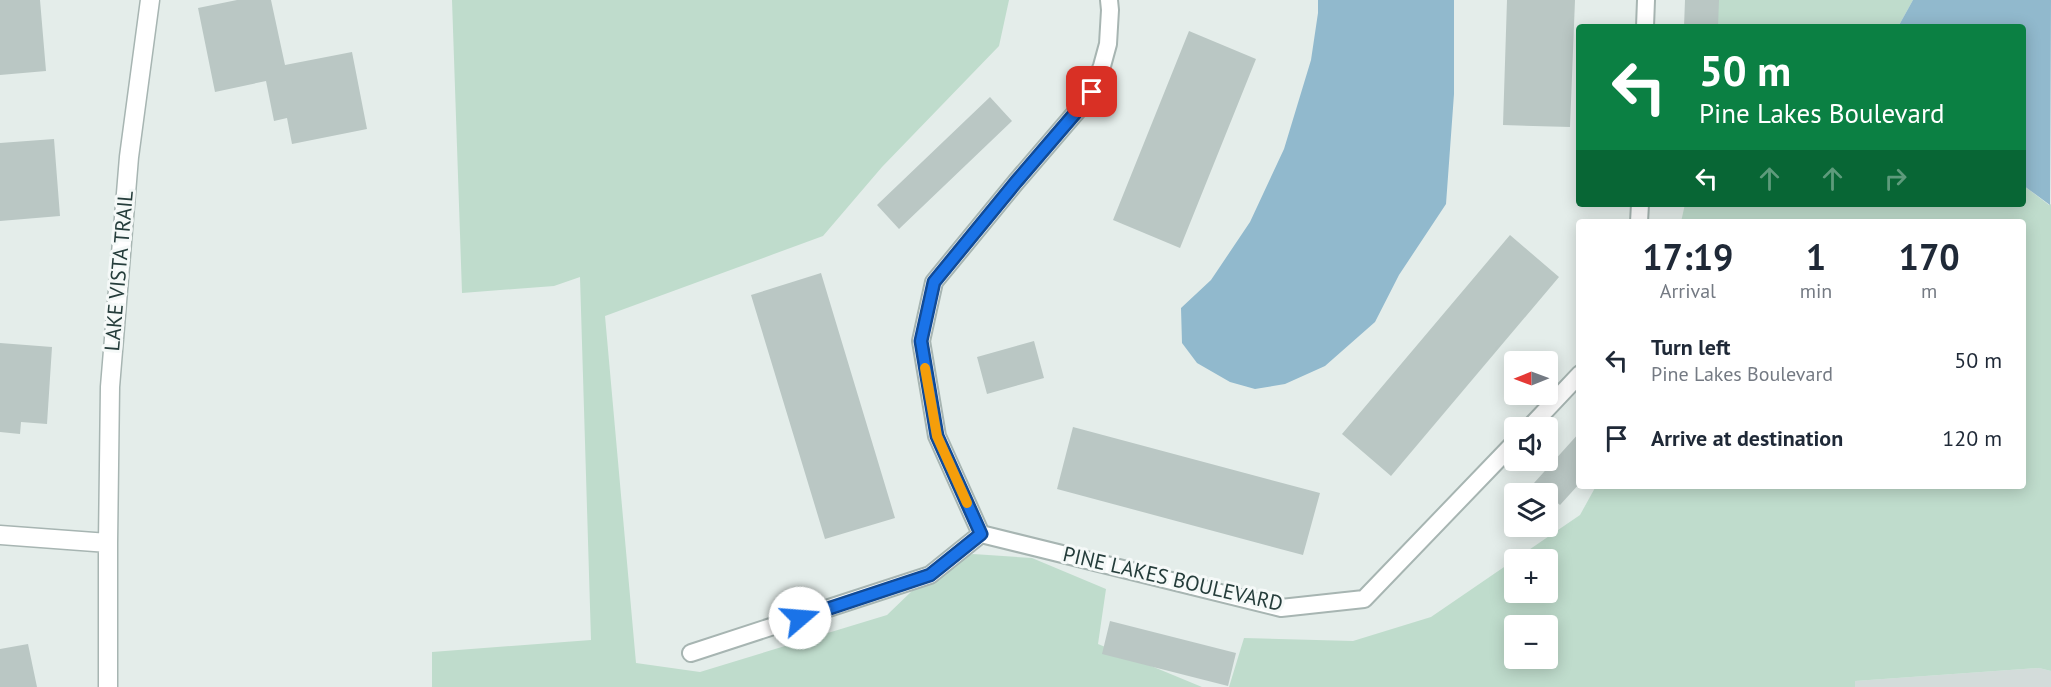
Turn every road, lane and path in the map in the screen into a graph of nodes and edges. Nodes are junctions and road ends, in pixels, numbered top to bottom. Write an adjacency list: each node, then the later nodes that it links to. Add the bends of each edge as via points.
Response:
1 (150, 0): 10 (street, LAKE VISTA TRAIL, via 129,157 110,387)
2 (1109, 0): 8 (lane, via 1108,44 1092,92 934,282 921,341 937,436)
3 (1646, 0): 4 (lane)
4 (1645, 24)
5 (1576, 379): 6 (lane)
6 (1540, 417)
7 (1504, 453): 8 (lane, PINE LAKES BOULEVARD, via 1364,599 1281,608)
8 (981, 534): 11 (lane, via 930,575)
9 (0, 535): 10 (street)
10 (108, 543): 12 (street, LAKE VISTA TRAIL)
11 (691, 652)
12 (108, 687)

